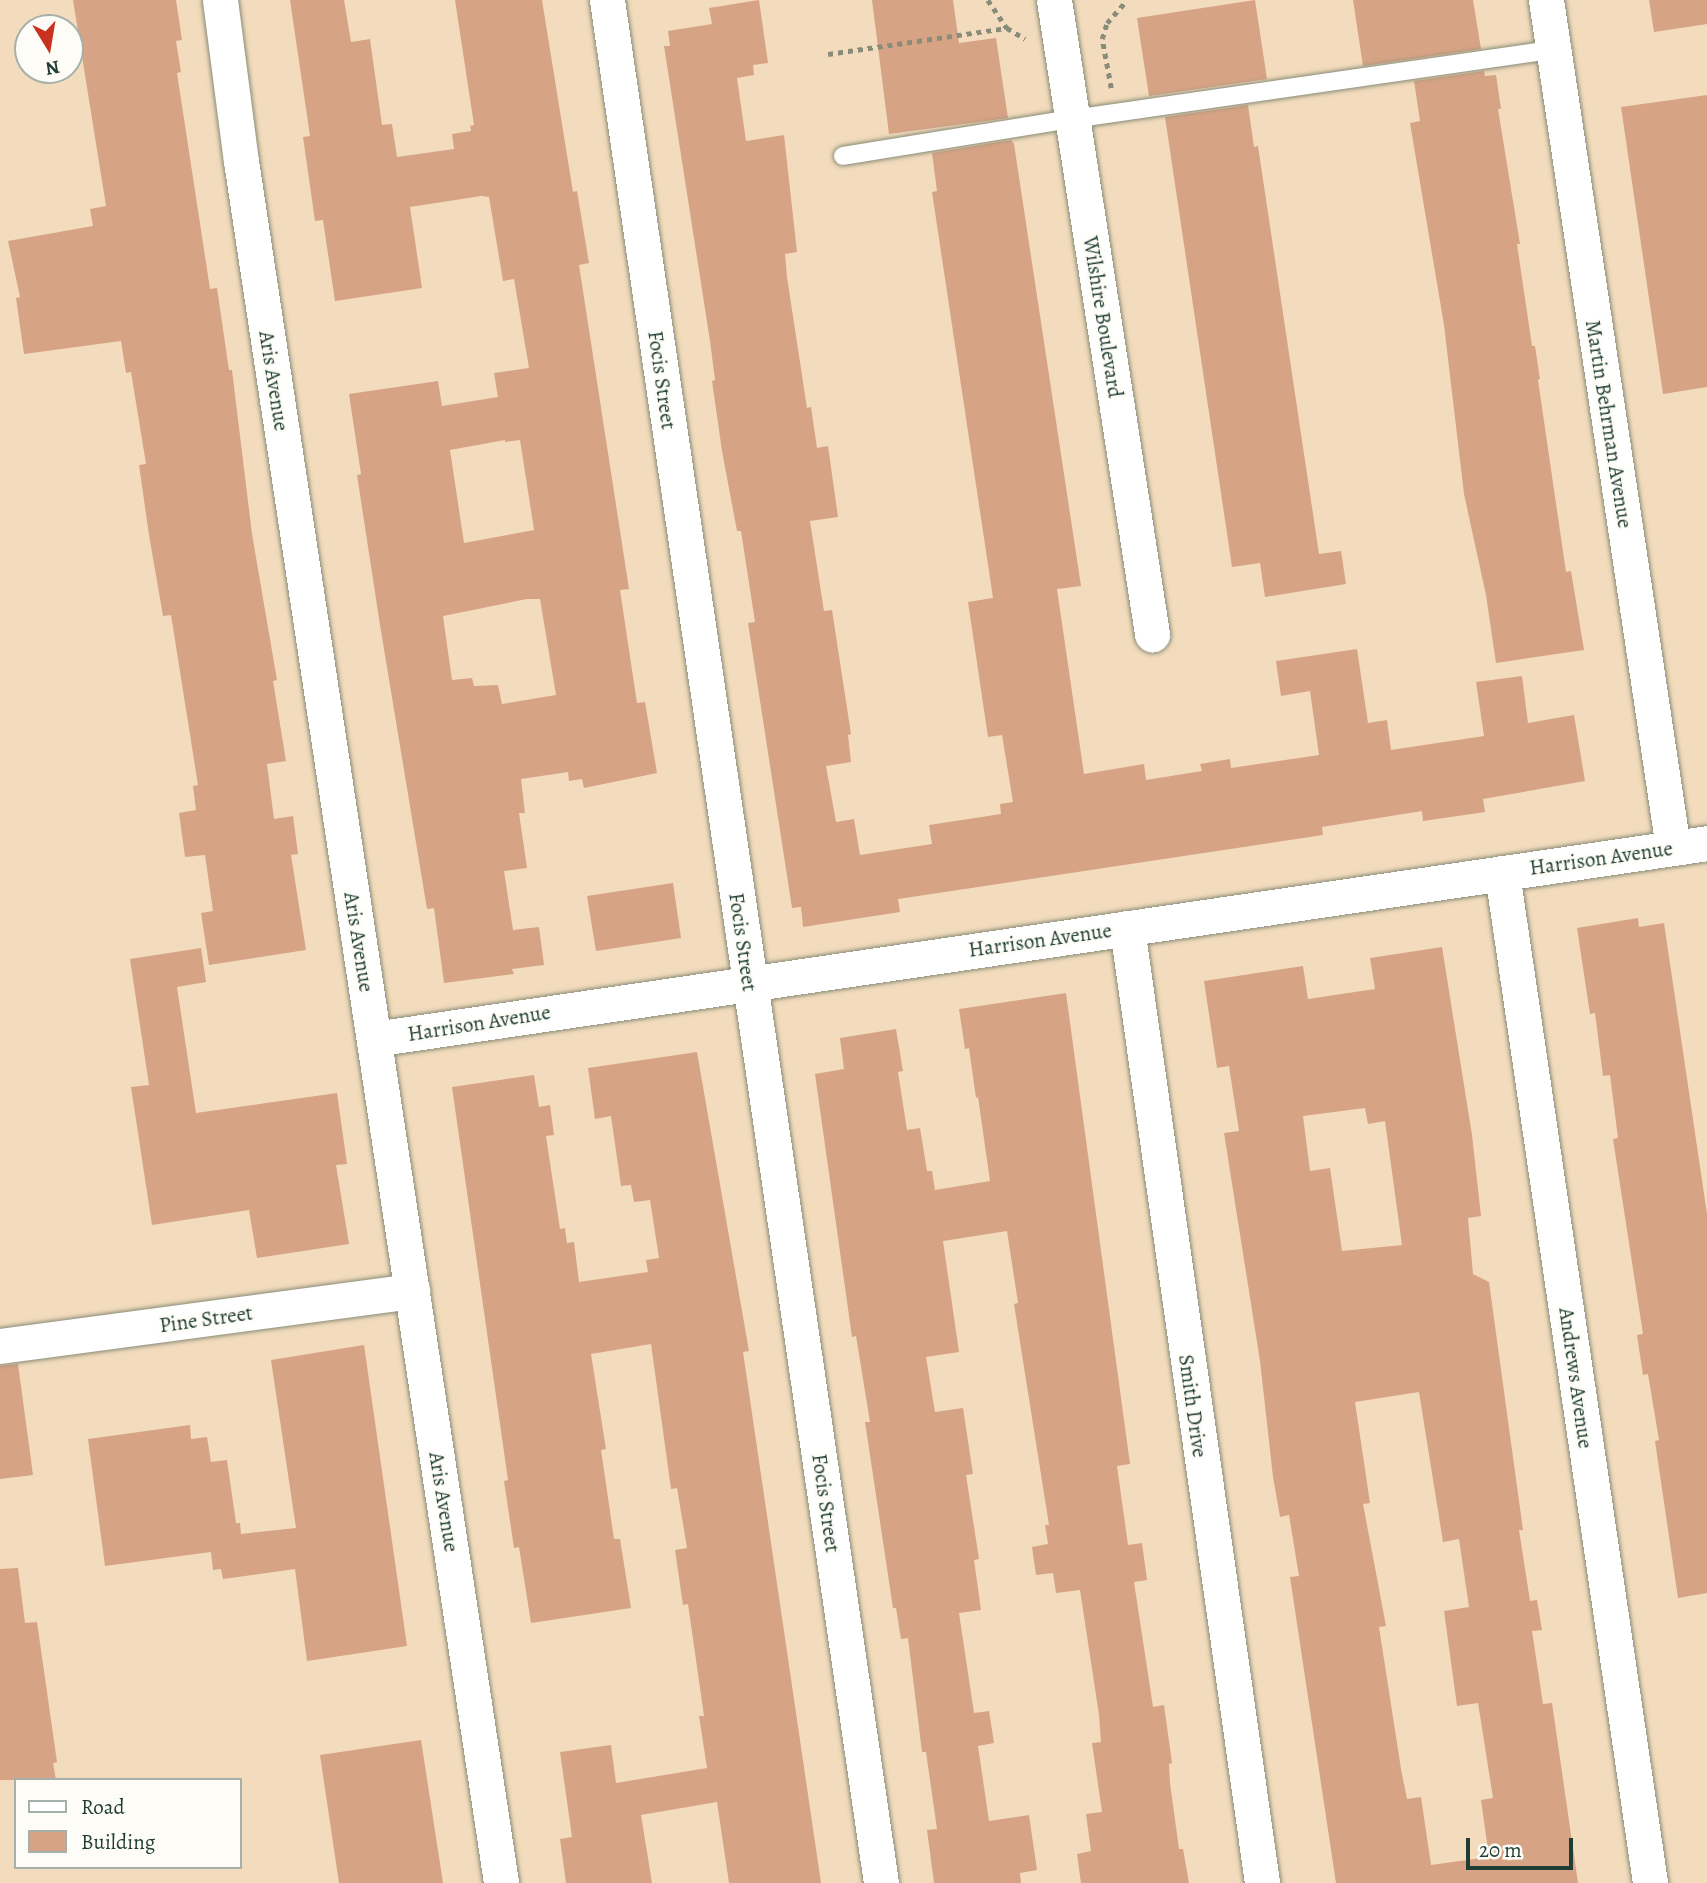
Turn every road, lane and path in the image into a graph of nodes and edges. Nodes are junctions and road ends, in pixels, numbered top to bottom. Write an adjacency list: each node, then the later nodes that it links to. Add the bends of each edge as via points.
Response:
1 (220, 0): 18 (street, Aris Avenue)
2 (607, 0): 17 (street, Focis Street)
3 (1054, 0): 10 (street, Wilshire Boulevard)
4 (1126, 0): 9 (path, via 1107,23 1102,39)
5 (1546, 0): 7 (street, Martin Behrman Avenue)
6 (1007, 28): 8 (path)
7 (1553, 50): 9 (lane); 14 (street, Martin Behrman Avenue)
8 (828, 54)
9 (1115, 113): 10 (lane)
10 (1072, 118): 11 (lane); 12 (street, Wilshire Boulevard)
11 (843, 156)
12 (1152, 634)
13 (1707, 843): 14 (street, Harrison Avenue)
14 (1673, 848): 15 (street, Harrison Avenue)
15 (1502, 873): 16 (street, Harrison Avenue); 24 (street, Andrews Avenue)
16 (1127, 928): 17 (street, Harrison Avenue); 23 (street, Smith Drive)
17 (749, 984): 18 (street, Harrison Avenue); 22 (street, Focis Street)
18 (374, 1039): 19 (street, Aris Avenue)
19 (412, 1291): 20 (street, Pine Street); 21 (street, Aris Avenue)
20 (0, 1346)
21 (501, 1883)
22 (881, 1883)
23 (1262, 1883)
24 (1650, 1883)

